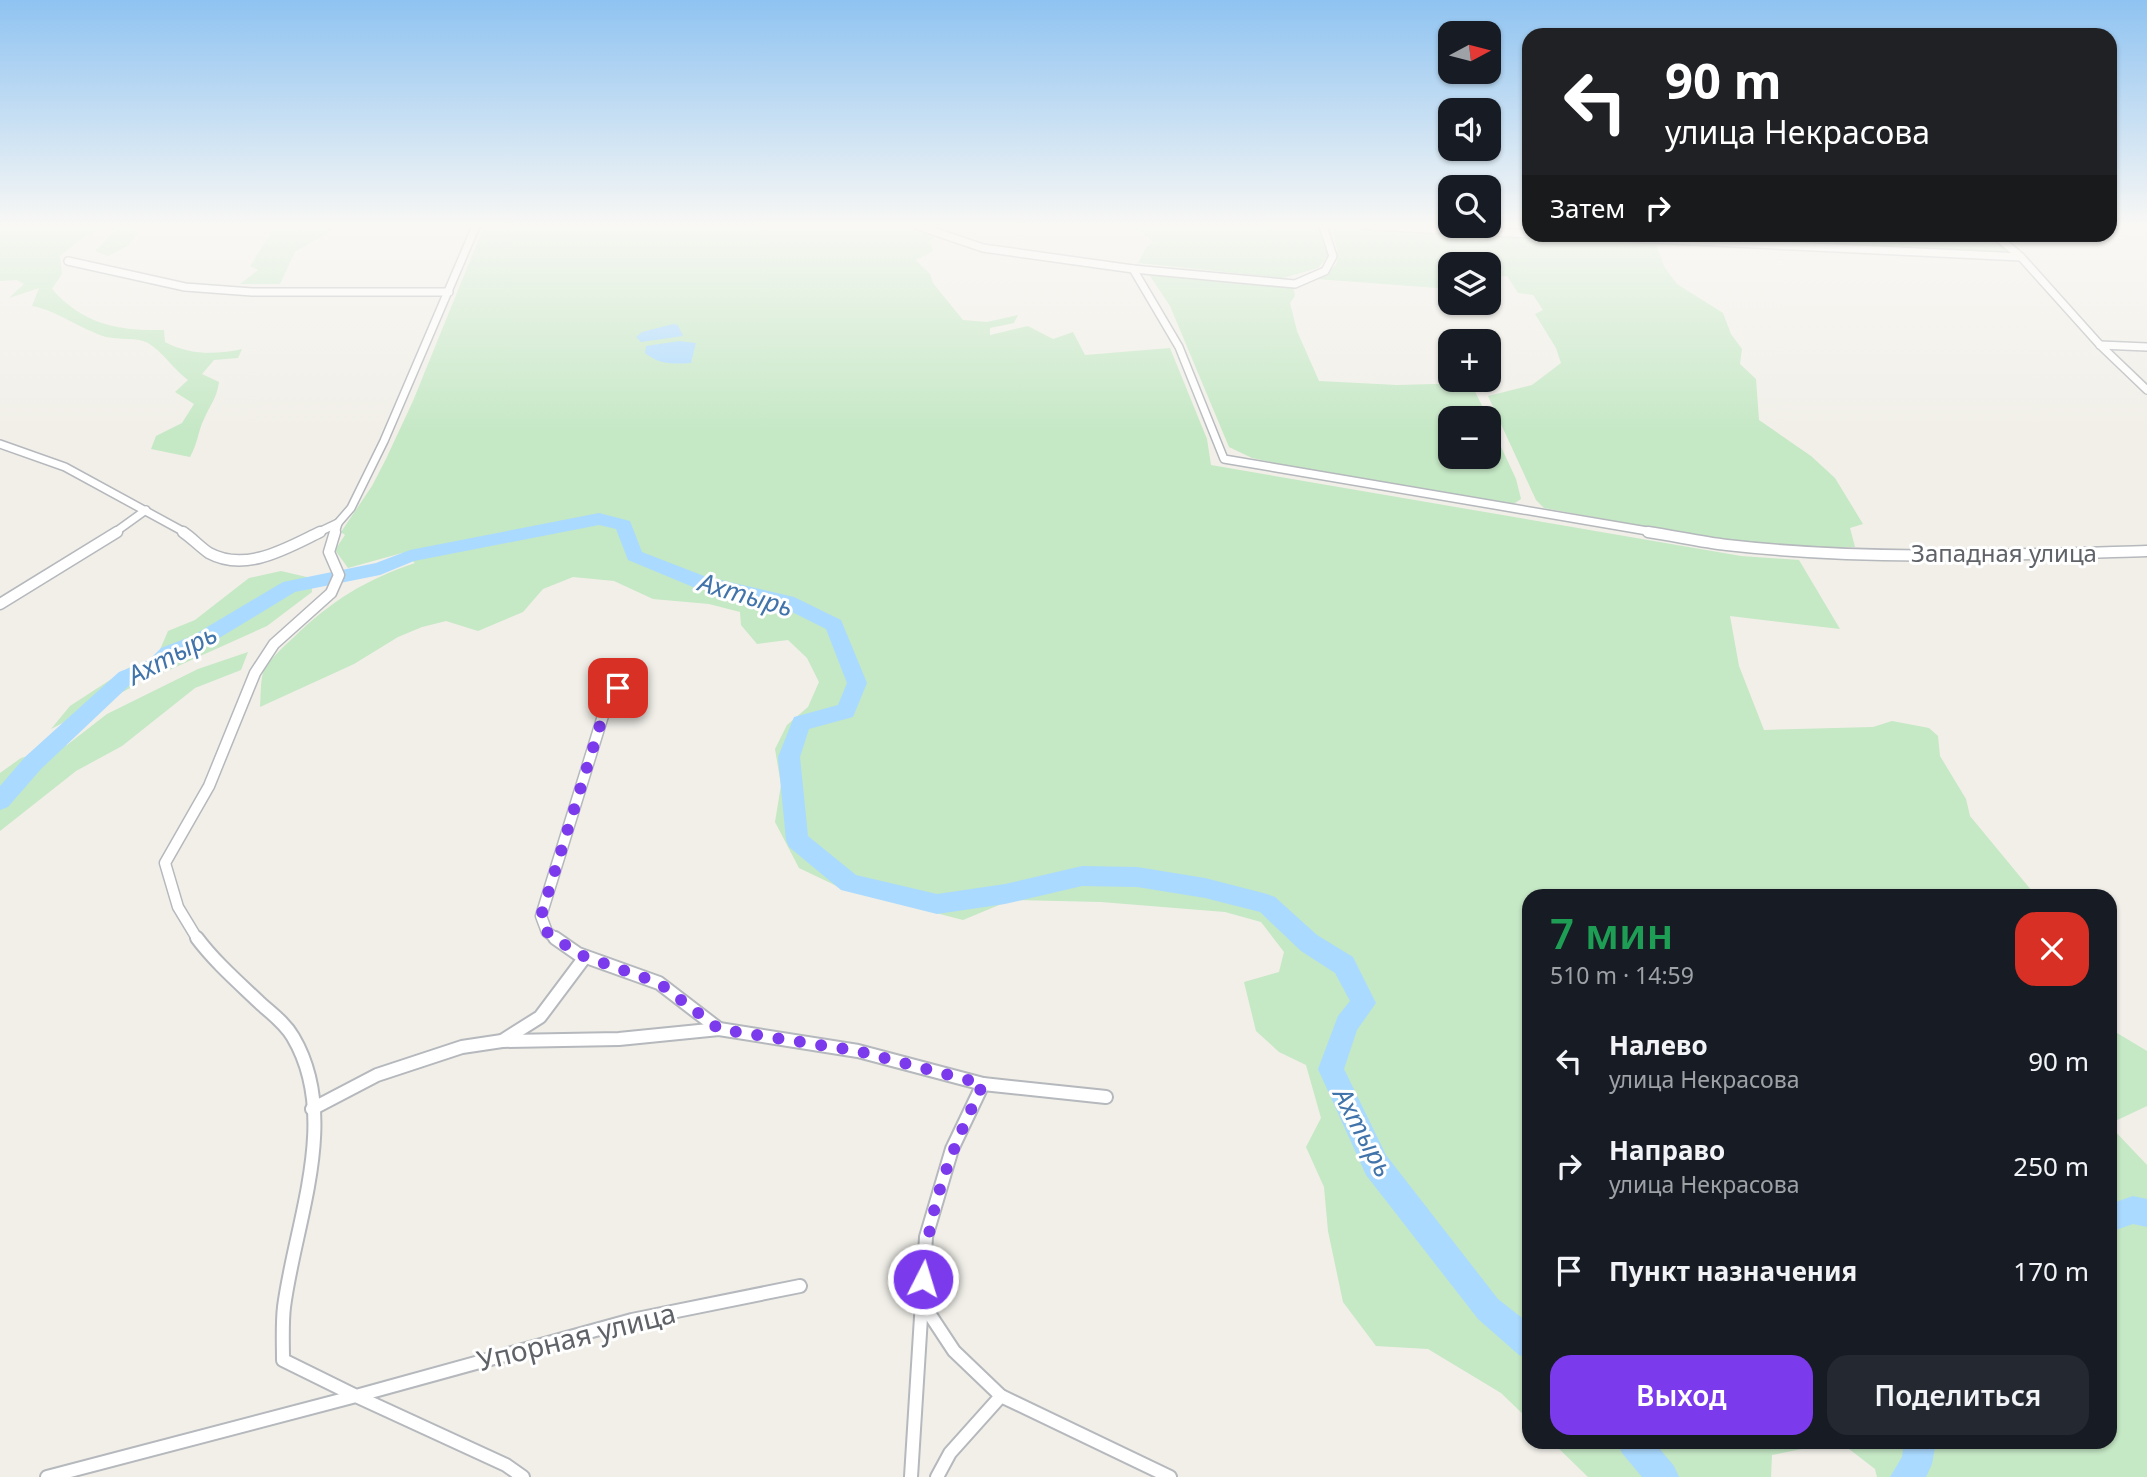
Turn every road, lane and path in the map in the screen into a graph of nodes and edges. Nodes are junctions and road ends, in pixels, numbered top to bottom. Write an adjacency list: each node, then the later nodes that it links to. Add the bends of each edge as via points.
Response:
1 (448, 295): 9 (street, via 366,481)
2 (1148, 295): 10 (street, Западная улица, via 1179,347 1224,458 1726,545 2025,555)
3 (2055, 295): 4 (street)
4 (2101, 345): 5 (street); 6 (street)
5 (2147, 347)
6 (2147, 390)
7 (0, 444): 8 (street, via 65,467)
8 (146, 510): 9 (street, via 208,552 250,561); 11 (street)
9 (338, 523): 18 (street, via 329,552 339,575 331,593 274,644 255,673 209,786 165,863 171,893 197,942 293,1038 303,1061)
10 (2147, 551)
11 (0, 604)
12 (618, 688): 13 (street, via 606,706 541,916 547,932)
13 (585, 957): 14 (street, via 659,983); 15 (street, via 540,1017)
14 (719, 1029): 15 (street, via 619,1039); 16 (street, via 858,1051)
15 (502, 1041): 18 (street, via 462,1047 377,1075)
16 (983, 1084): 17 (street); 20 (street, via 952,1149 926,1237)
17 (1106, 1097)
18 (312, 1109): 21 (street, via 312,1170 284,1308 283,1360)
19 (800, 1286): 21 (street, Упорная улица, via 545,1341)
20 (921, 1301): 22 (street, via 954,1352); 25 (street)
21 (356, 1396): 23 (street, Упорная улица); 24 (street)
22 (1001, 1396): 26 (street, via 950,1453); 27 (street)
23 (47, 1477)
24 (523, 1477)
25 (911, 1477)
26 (937, 1477)
27 (1170, 1477)

